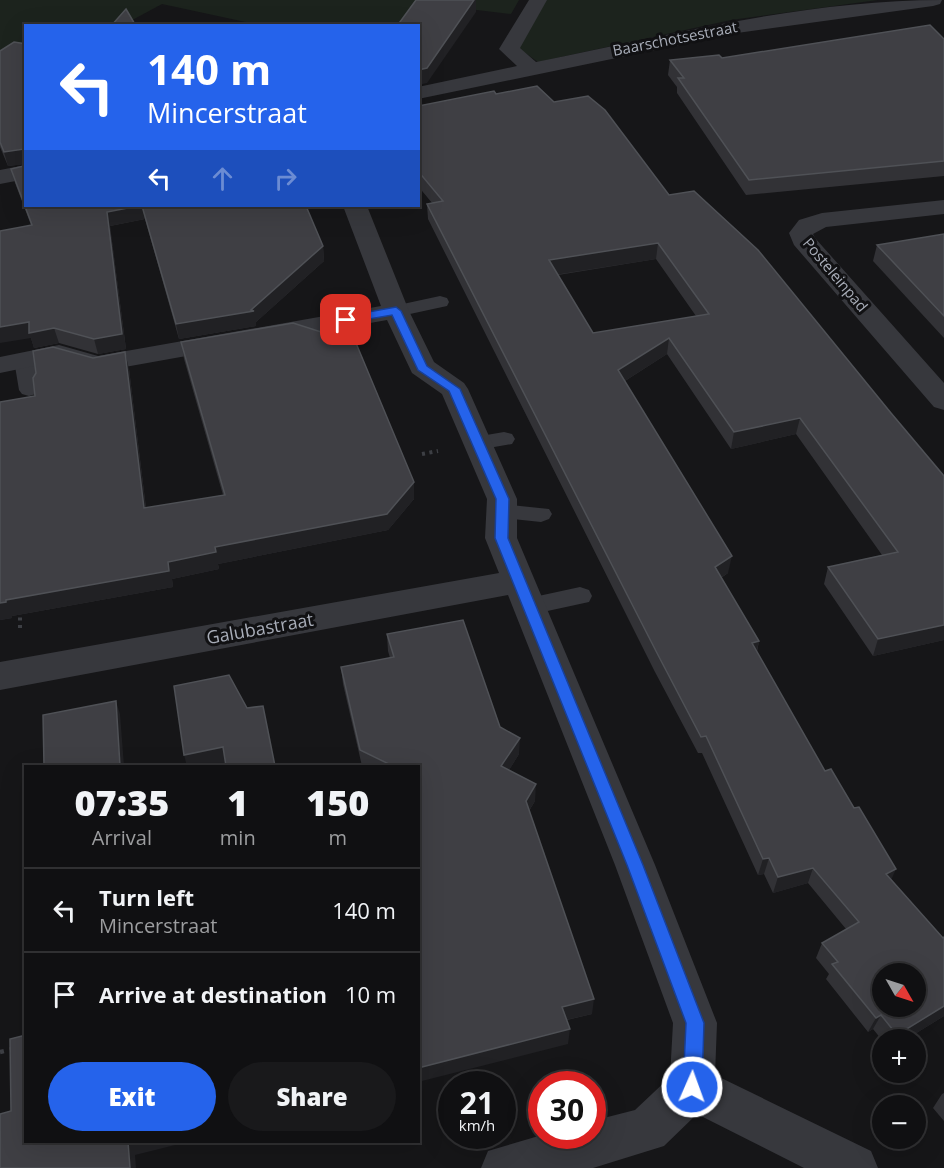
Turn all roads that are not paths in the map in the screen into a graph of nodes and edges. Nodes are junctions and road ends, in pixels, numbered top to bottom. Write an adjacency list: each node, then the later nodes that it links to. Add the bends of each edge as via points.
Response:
1 (538, 0): 4 (street, via 509,49)
2 (932, 0): 3 (street); 4 (street, Baarschotsestraat, via 737,27)
3 (944, 13)
4 (532, 69): 5 (street, Baarschotsestraat)
5 (420, 93)
6 (24, 172): 7 (street)
7 (0, 177)
8 (356, 207): 11 (street)
9 (944, 207): 14 (street, Posteleinpad, via 822,220 808,225 801,233 803,240)
10 (440, 303): 11 (lane)
11 (396, 311): 12 (street, via 97,364 59,353); 15 (street, via 422,368 454,389 491,441)
12 (12, 362): 13 (lane)
13 (29, 390)
14 (944, 401)
15 (502, 512): 16 (lane); 17 (street, via 501,538)
16 (541, 514)
17 (524, 594): 18 (lane); 19 (street, Galubastraat); 20 (street, via 695,1023)
18 (580, 596)
19 (10, 674)
20 (692, 1087): 21 (street, via 648,1130); 22 (street)
21 (505, 1168)
22 (854, 1168)

